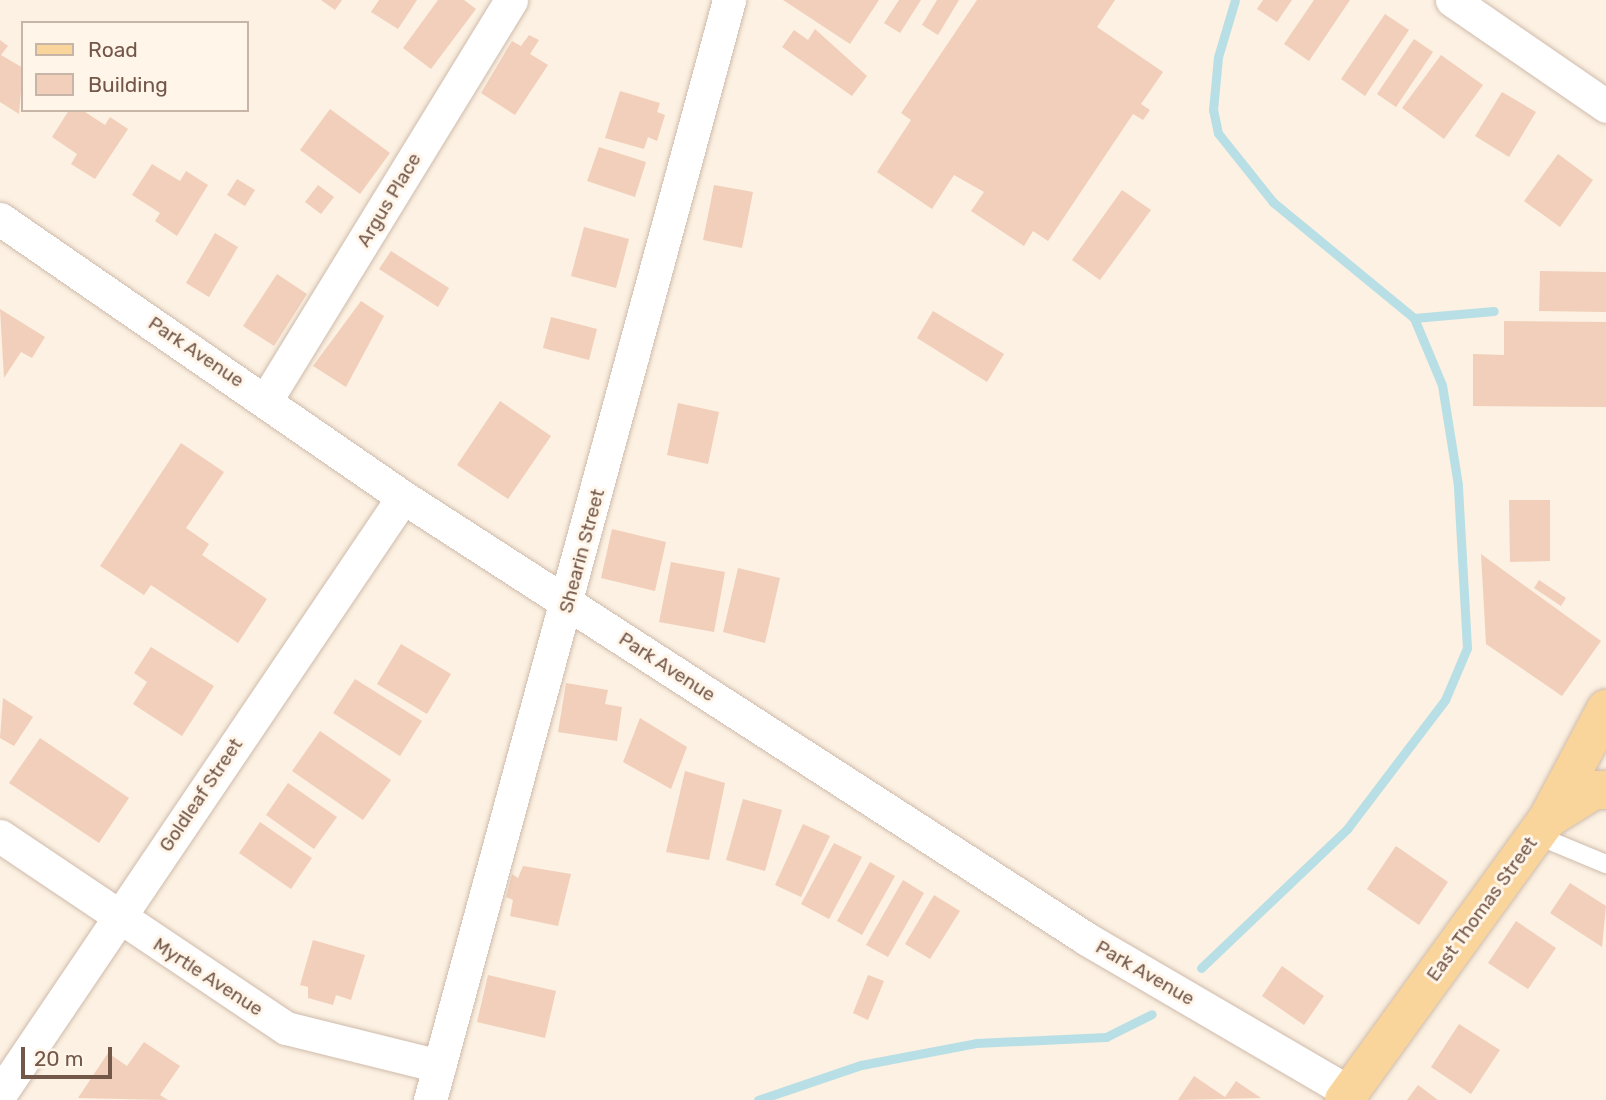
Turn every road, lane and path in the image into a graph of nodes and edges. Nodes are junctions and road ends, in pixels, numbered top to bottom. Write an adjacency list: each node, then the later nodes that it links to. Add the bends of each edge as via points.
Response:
1 (511, 0): 6 (street, Argus Place)
2 (1452, 0): 4 (street)
3 (724, 1): 8 (street, Shearin Street)
4 (1606, 106)
5 (0, 219): 6 (street, Park Avenue)
6 (266, 400): 7 (street, Park Avenue)
7 (403, 497): 8 (street, Park Avenue); 14 (street, Goldleaf Street)
8 (568, 604): 15 (street, Shearin Street); 17 (street, Park Avenue, via 1087,939)
9 (1606, 709): 11 (main road, East Thomas Street)
10 (1606, 790): 11 (main road, via 1594,790)
11 (1541, 827): 13 (lane); 17 (main road, East Thomas Street)
12 (0, 836): 14 (street, Myrtle Avenue)
13 (1606, 864)
14 (118, 919): 15 (street, Myrtle Avenue, via 286,1028); 16 (street, Goldleaf Street)
15 (439, 1066): 18 (street, Shearin Street)
16 (0, 1094)
17 (1346, 1096)
18 (430, 1100)

